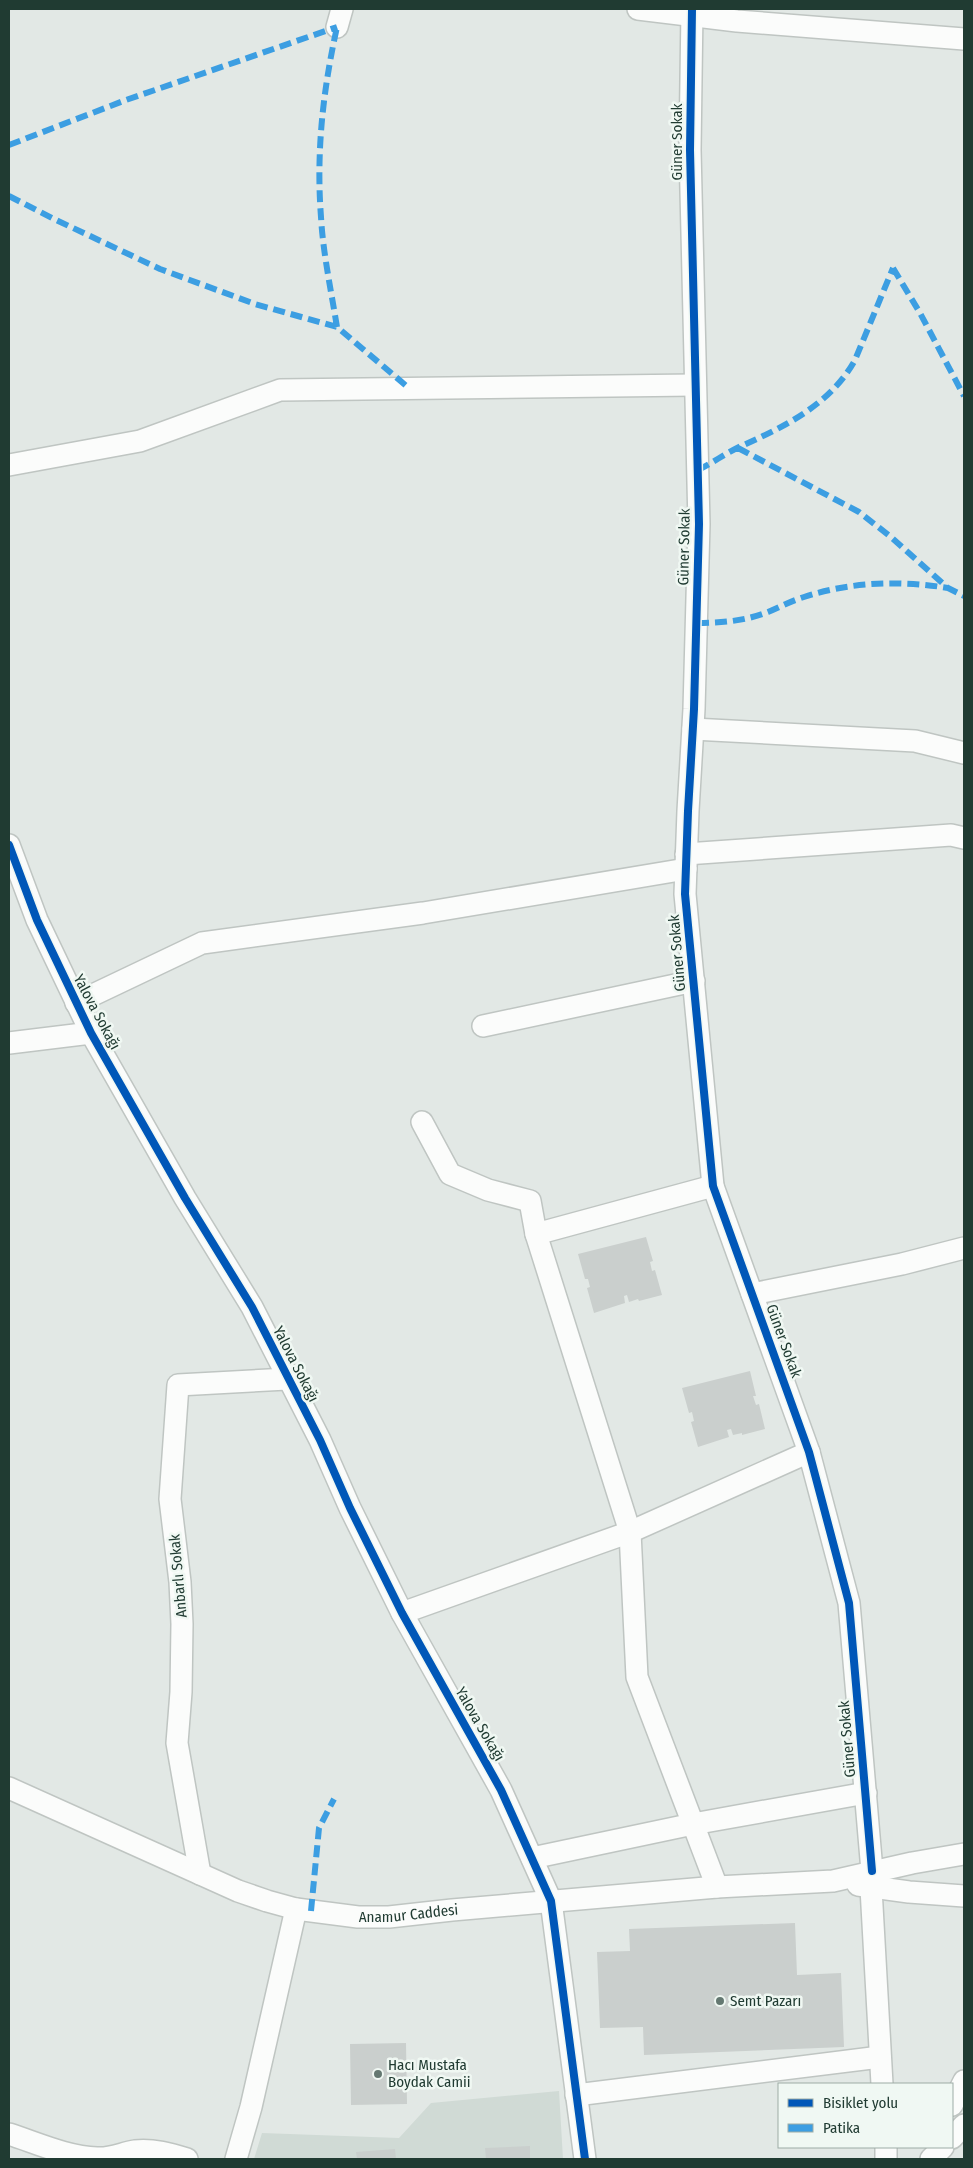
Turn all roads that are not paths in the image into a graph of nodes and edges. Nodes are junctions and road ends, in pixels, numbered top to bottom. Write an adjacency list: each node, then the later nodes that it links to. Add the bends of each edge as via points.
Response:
1 (638, 9): 2 (street)
2 (692, 12): 3 (street, via 737,21); 4 (street, Güner Sokak, via 690,150)
3 (964, 39)
4 (695, 385): 5 (street, via 280,390 140,441); 6 (street, Güner Sokak, via 699,524)
5 (9, 465)
6 (693, 729): 7 (street, via 915,742); 10 (street, Güner Sokak)
7 (964, 753)
8 (964, 838): 10 (street, via 951,835)
9 (9, 845): 12 (street, Yalova Sokağı, via 37,920)
10 (686, 862): 11 (street, Güner Sokak, via 685,894); 12 (street, via 423,913 202,943)
11 (694, 981): 13 (street); 17 (street, Güner Sokak)
12 (76, 1003): 14 (street, Yalova Sokağı)
13 (484, 1026)
14 (91, 1033): 15 (street); 21 (street, Yalova Sokağı, via 252,1307)
15 (9, 1043)
16 (422, 1122): 18 (street, via 450,1174 488,1190 530,1201)
17 (713, 1186): 18 (street); 20 (street, Güner Sokak)
18 (536, 1234): 23 (street)
19 (964, 1248): 20 (street)
20 (752, 1294): 22 (street, Güner Sokak)
21 (287, 1379): 24 (street, Yalova Sokağı, via 320,1440); 30 (street, Anbarlı Sokak, via 178,1386 170,1499 180,1574 182,1624 177,1743)
22 (809, 1452): 23 (street); 26 (street, Güner Sokak, via 848,1603)
23 (630, 1532): 24 (street); 27 (street, via 637,1676)
24 (402, 1613): 29 (street, Yalova Sokağı, via 501,1790)
25 (9, 1788): 30 (street, Anamur Caddesi)
26 (866, 1793): 27 (street); 31 (street, Güner Sokak)
27 (693, 1824): 29 (street); 32 (street)
28 (964, 1854): 31 (street)
29 (532, 1858): 34 (street, Yalova Sokağı)
30 (200, 1874): 35 (street, Anamur Caddesi, via 238,1891)
31 (871, 1879): 32 (street, Anamur Caddesi); 33 (street, Anamur Caddesi); 36 (street, Güner Sokak)
32 (717, 1887): 34 (street, Anamur Caddesi)
33 (964, 1896)
34 (551, 1901): 35 (street, Anamur Caddesi, via 389,1917 358,1917); 39 (street, Yalova Sokağı)
35 (296, 1909): 46 (street)
36 (880, 2057): 38 (street, Güner Sokak); 39 (street)
37 (964, 2080): 40 (street)
38 (882, 2083)
39 (576, 2095): 47 (street, Yalova Sokağı)
40 (953, 2103)
41 (964, 2125): 43 (street)
42 (9, 2134): 45 (street, via 90,2158 148,2150)
43 (953, 2138)
44 (942, 2148): 48 (street)
45 (188, 2159)
46 (236, 2159)
47 (585, 2159)
48 (931, 2159)

